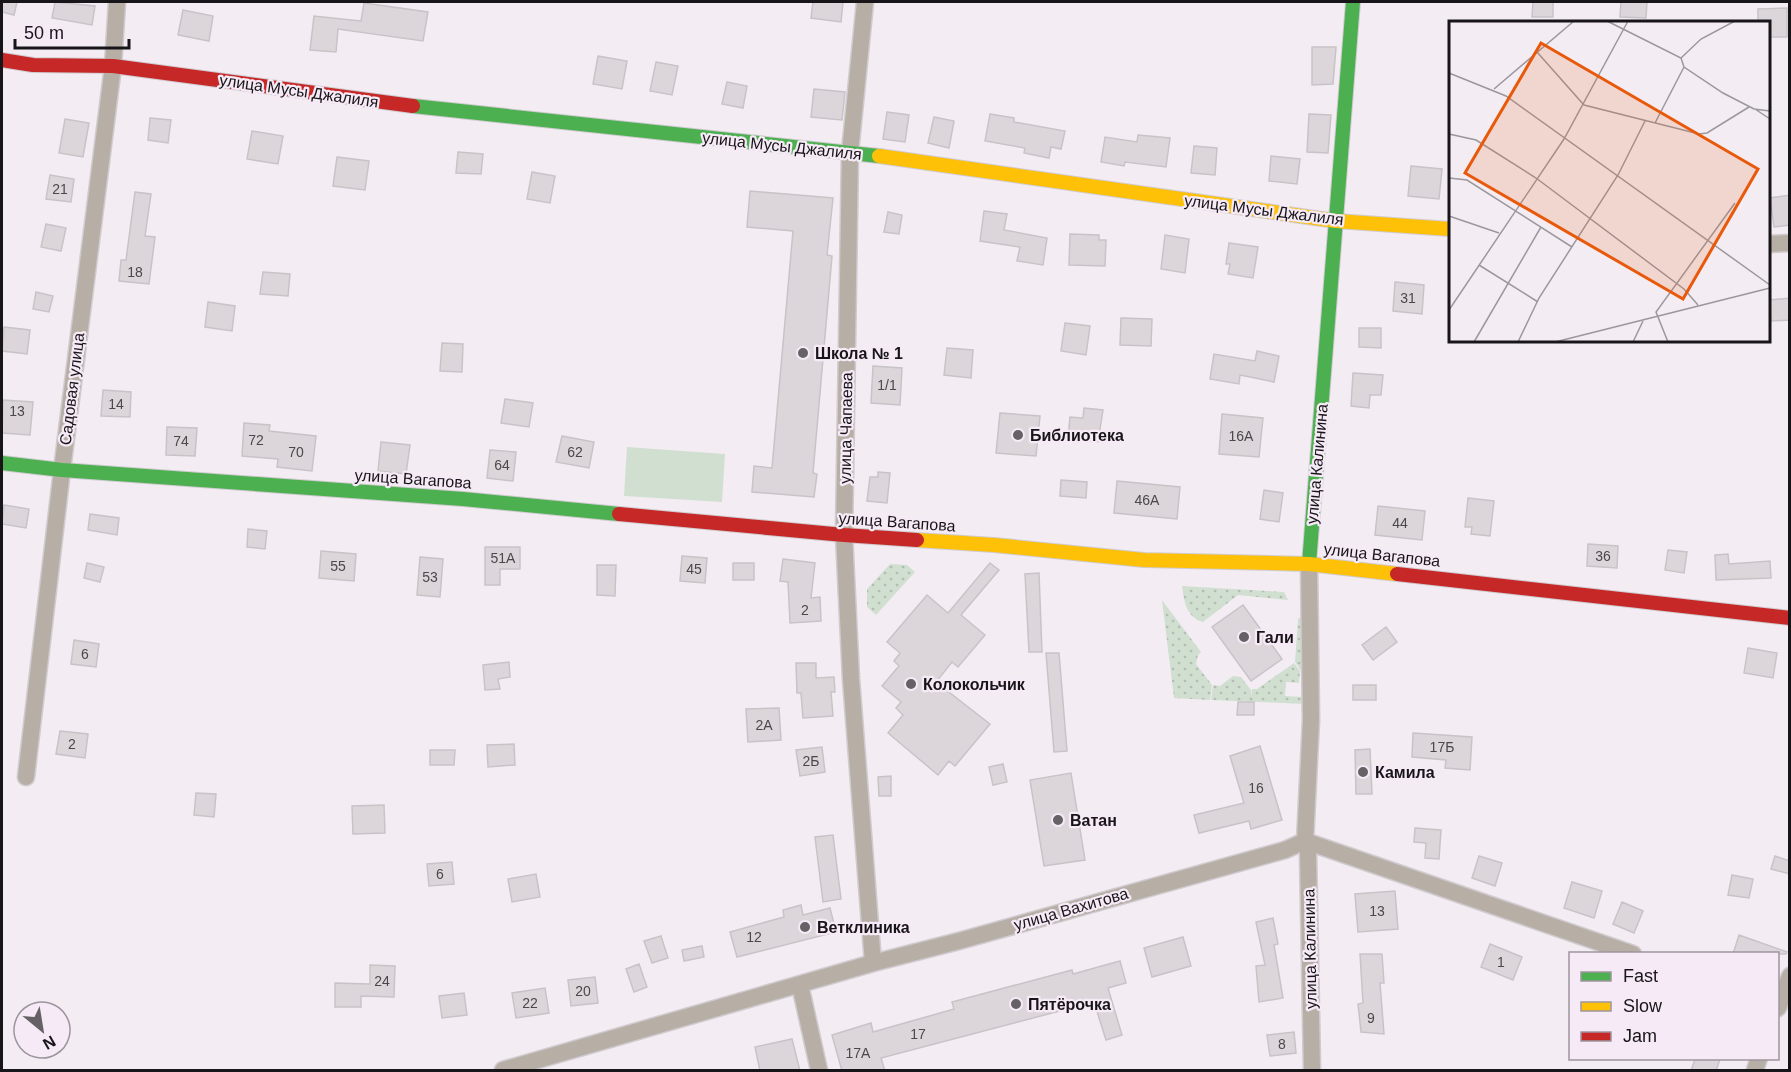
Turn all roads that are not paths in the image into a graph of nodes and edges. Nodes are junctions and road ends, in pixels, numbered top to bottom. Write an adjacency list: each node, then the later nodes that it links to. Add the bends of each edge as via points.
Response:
1 (117, 2): 5 (street, Садовая улица)
2 (865, 2): 6 (street, улица Чапаева)
3 (1353, 2): 7 (street, улица Калинина)
4 (2, 60): 5 (street, улица Мусы Джалиля)
5 (114, 66): 6 (street, улица Мусы Джалиля, via 452,111); 12 (street, Садовая улица)
6 (850, 152): 7 (street, улица Мусы Джалиля); 13 (street, улица Чапаева)
7 (1336, 221): 8 (street, улица Мусы Джалиля); 14 (street, улица Калинина)
8 (1449, 228)
9 (1790, 243): 10 (street)
10 (1770, 244)
11 (2, 463): 12 (street, улица Вагапова)
12 (62, 470): 13 (street, улица Вагапова, via 463,499); 16 (street, Садовая улица)
13 (844, 535): 14 (street, улица Вагапова, via 1163,562); 19 (street, улица Чапаева)
14 (1309, 564): 15 (street, улица Вагапова); 17 (street, улица Калинина, via 1311,720)
15 (1790, 618)
16 (26, 777)
17 (1305, 841): 18 (street); 19 (street, улица Вахитова, via 1285,850); 25 (street, улица Калинина)
18 (1627, 952)
19 (873, 963): 21 (street, улица Вахитова)
20 (1790, 976): 22 (street)
21 (800, 985): 23 (street, улица Вахитова); 24 (street)
22 (1779, 1003)
23 (503, 1071)
24 (819, 1071)
25 (1312, 1071)

